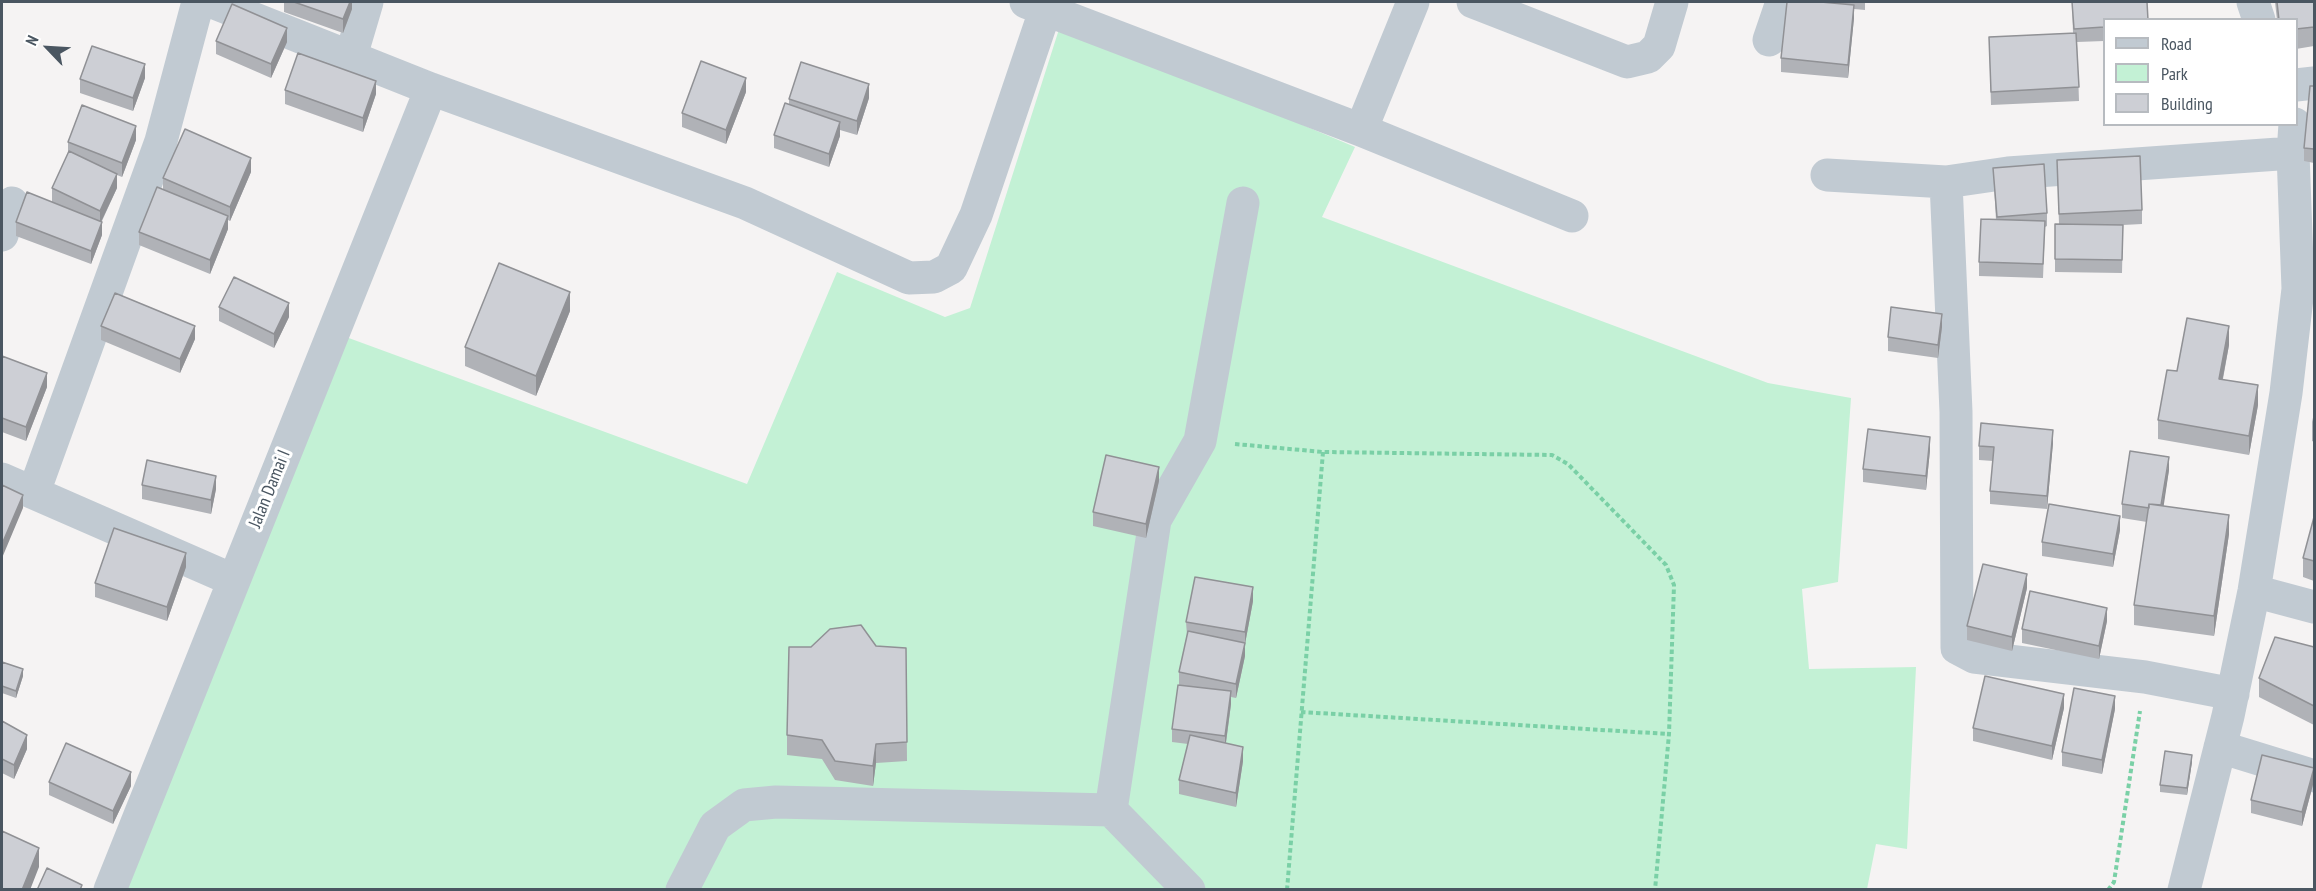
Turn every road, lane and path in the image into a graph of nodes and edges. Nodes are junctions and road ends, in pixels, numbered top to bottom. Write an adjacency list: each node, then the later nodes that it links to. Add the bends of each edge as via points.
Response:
1 (198, 2): 27 (street, via 161,141)
2 (213, 2): 12 (street)
3 (366, 2): 12 (street)
4 (1413, 2): 16 (street)
5 (1473, 2): 6 (street, via 1627,62 1648,57 1659,45)
6 (1672, 2)
7 (1782, 2): 11 (street)
8 (2253, 2): 10 (street)
9 (1039, 4): 15 (street, via 976,215 951,268 934,277 909,278 745,203); 16 (street)
10 (2258, 18)
11 (1769, 40)
12 (351, 56): 15 (street)
13 (2314, 83): 14 (street)
14 (2298, 85)
15 (431, 89): 28 (street, Jalan Damai I)
16 (1361, 130): 22 (street)
17 (2294, 139): 19 (street); 29 (street, via 2298,290 2286,393)
18 (1827, 175): 19 (street)
19 (1946, 182): 31 (street, via 1956,412 1957,648 1974,657)
20 (12, 203): 23 (street)
21 (1243, 203): 24 (street)
22 (1572, 216)
23 (2, 235)
24 (1200, 441): 25 (path); 37 (street, via 1155,520)
25 (1323, 452): 33 (path); 34 (path, via 1552,456 1568,464 1666,565 1674,585)
26 (2, 479): 27 (street)
27 (34, 492): 28 (street)
28 (233, 580): 38 (street, Jalan Damai I)
29 (2254, 591): 30 (street); 32 (street)
30 (2314, 607)
31 (2145, 678): 32 (street); 43 (path, via 2114,882)
32 (2231, 703): 35 (street)
33 (1301, 712): 34 (path); 41 (path)
34 (1669, 734): 42 (path)
35 (2220, 747): 36 (street); 44 (street)
36 (2314, 776)
37 (1111, 810): 39 (street, via 776,802 744,805 715,826); 40 (street)
38 (110, 890)
39 (682, 890)
40 (1188, 890)
41 (1287, 890)
42 (1655, 890)
43 (2108, 890)
44 (2184, 890)

